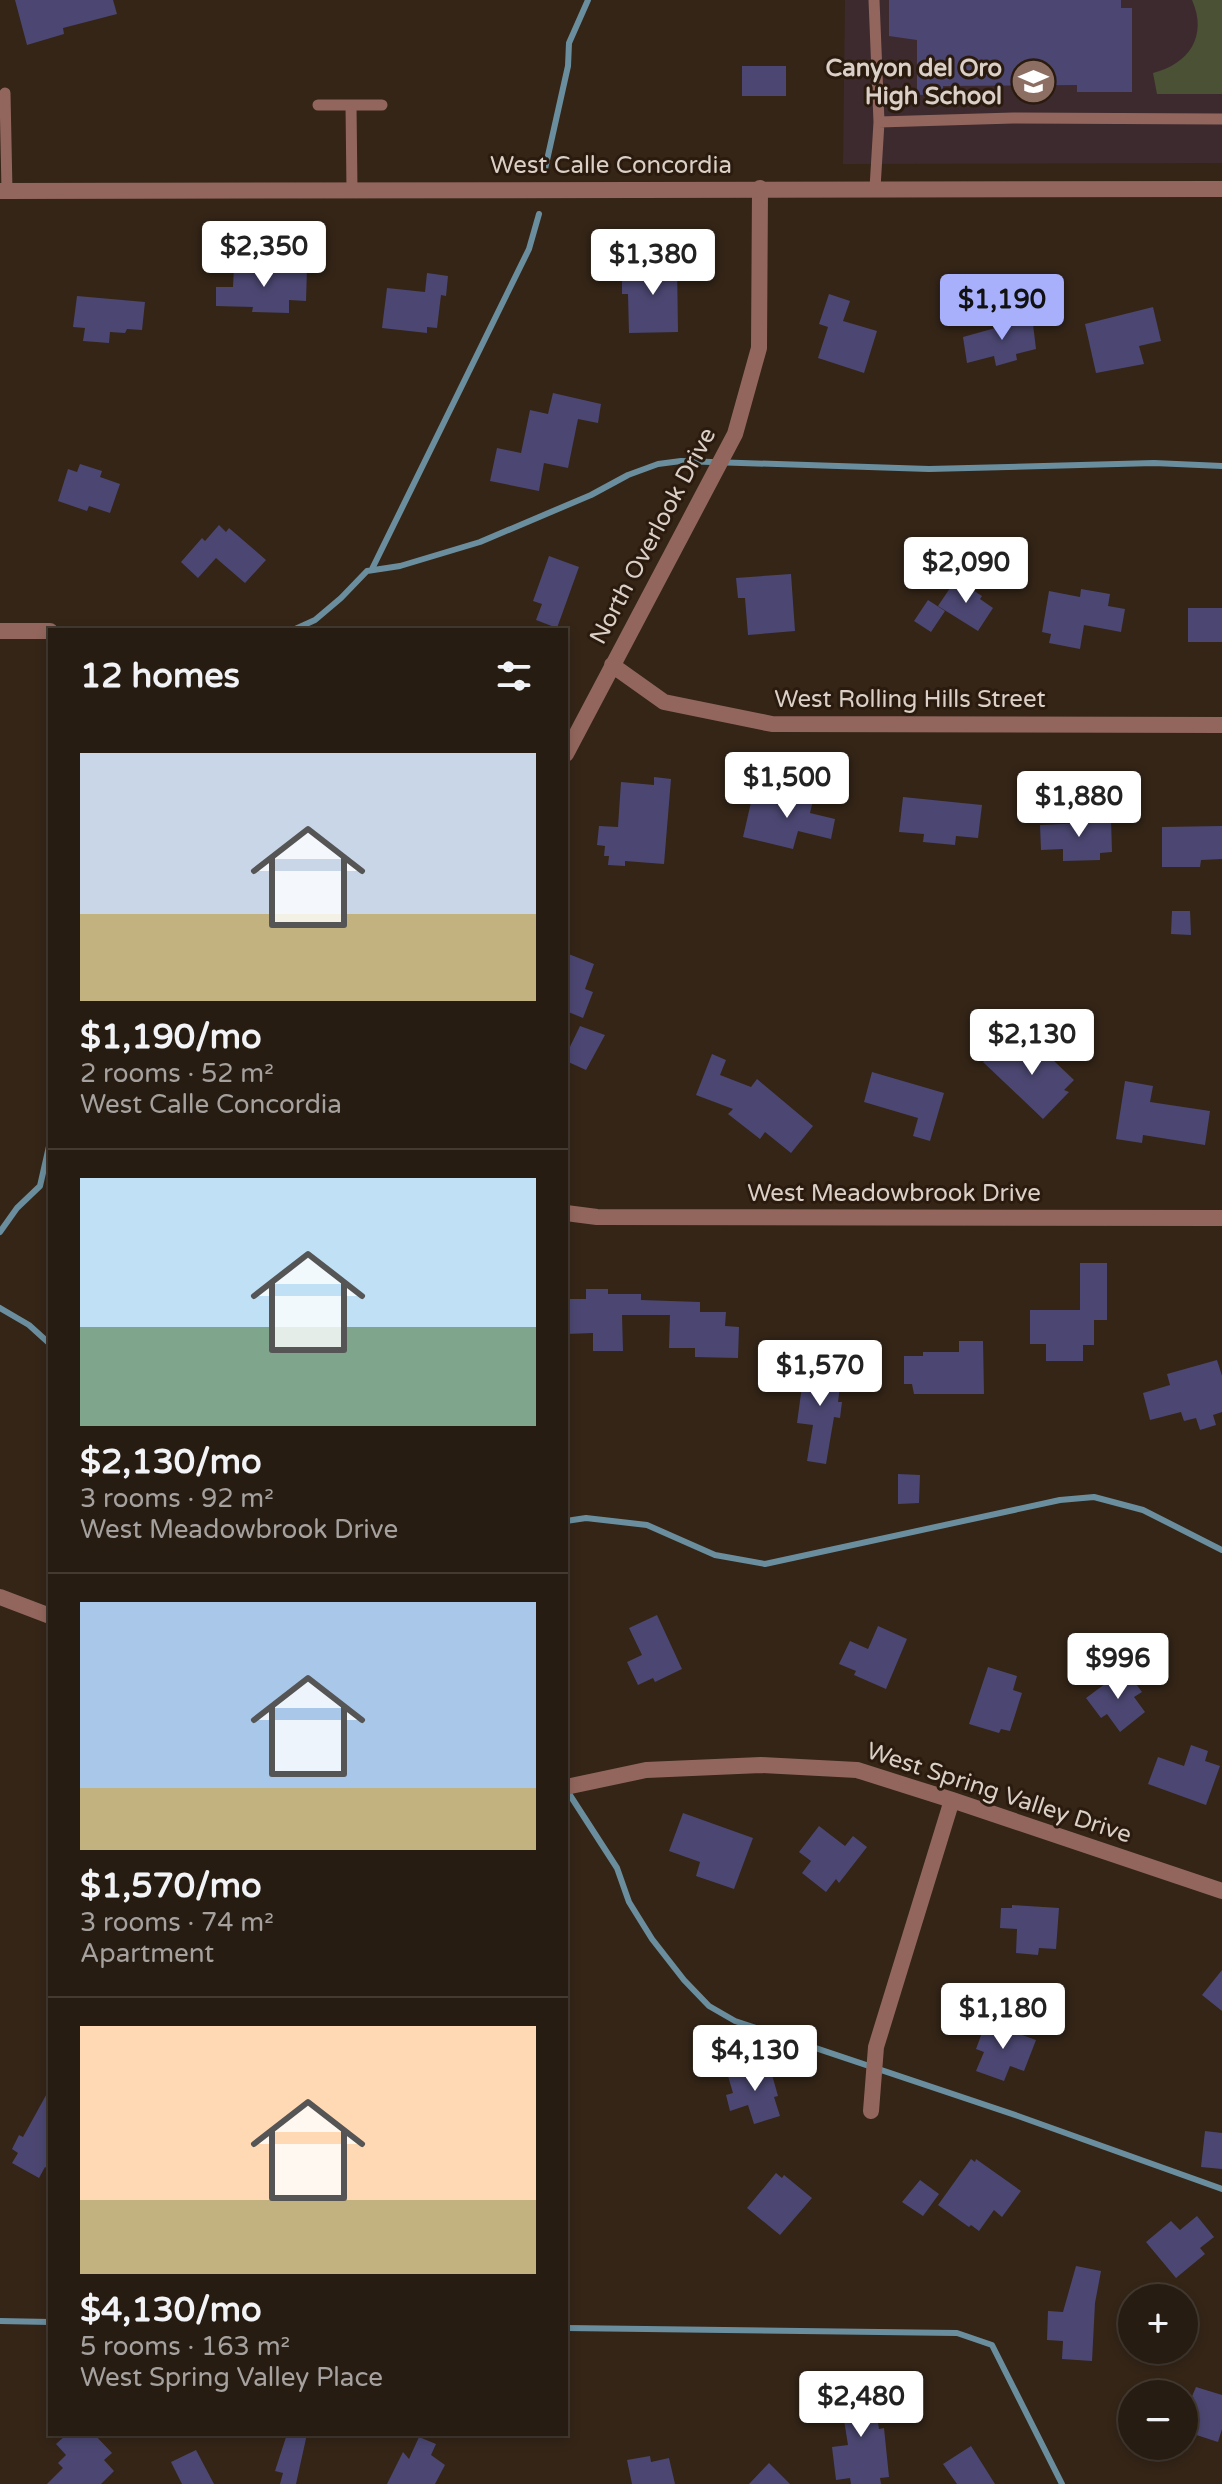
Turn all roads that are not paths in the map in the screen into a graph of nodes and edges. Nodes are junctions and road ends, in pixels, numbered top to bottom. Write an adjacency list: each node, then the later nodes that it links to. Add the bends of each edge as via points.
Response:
1 (874, 0): 7 (lane)
2 (5, 93): 12 (lane)
3 (318, 105): 4 (lane)
4 (351, 105): 5 (lane); 11 (lane)
5 (382, 105)
6 (1222, 119): 7 (lane)
7 (879, 122): 9 (lane)
8 (760, 188): 9 (street, West Calle Concordia); 11 (street, West Calle Concordia); 15 (street, North Overlook Drive, via 759,348 735,434)
9 (875, 188): 10 (street, West Calle Concordia)
10 (1222, 189)
11 (352, 190): 12 (street, West Calle Concordia)
12 (4, 191)
13 (0, 631): 14 (street)
14 (48, 631)
15 (612, 665): 16 (street, West Rolling Hills Street, via 664,702 772,724); 17 (street, North Overlook Drive)
16 (1222, 725)
17 (568, 750)
18 (568, 1213): 19 (street, West Meadowbrook Drive)
19 (1222, 1218)
20 (0, 1597): 21 (street)
21 (48, 1615)
22 (568, 1787): 23 (street, West Spring Valley Drive, via 646,1770 761,1765 857,1770)
23 (952, 1800): 24 (street, West Spring Valley Drive); 25 (street, via 876,2047)
24 (1222, 1891)
25 (871, 2111)

